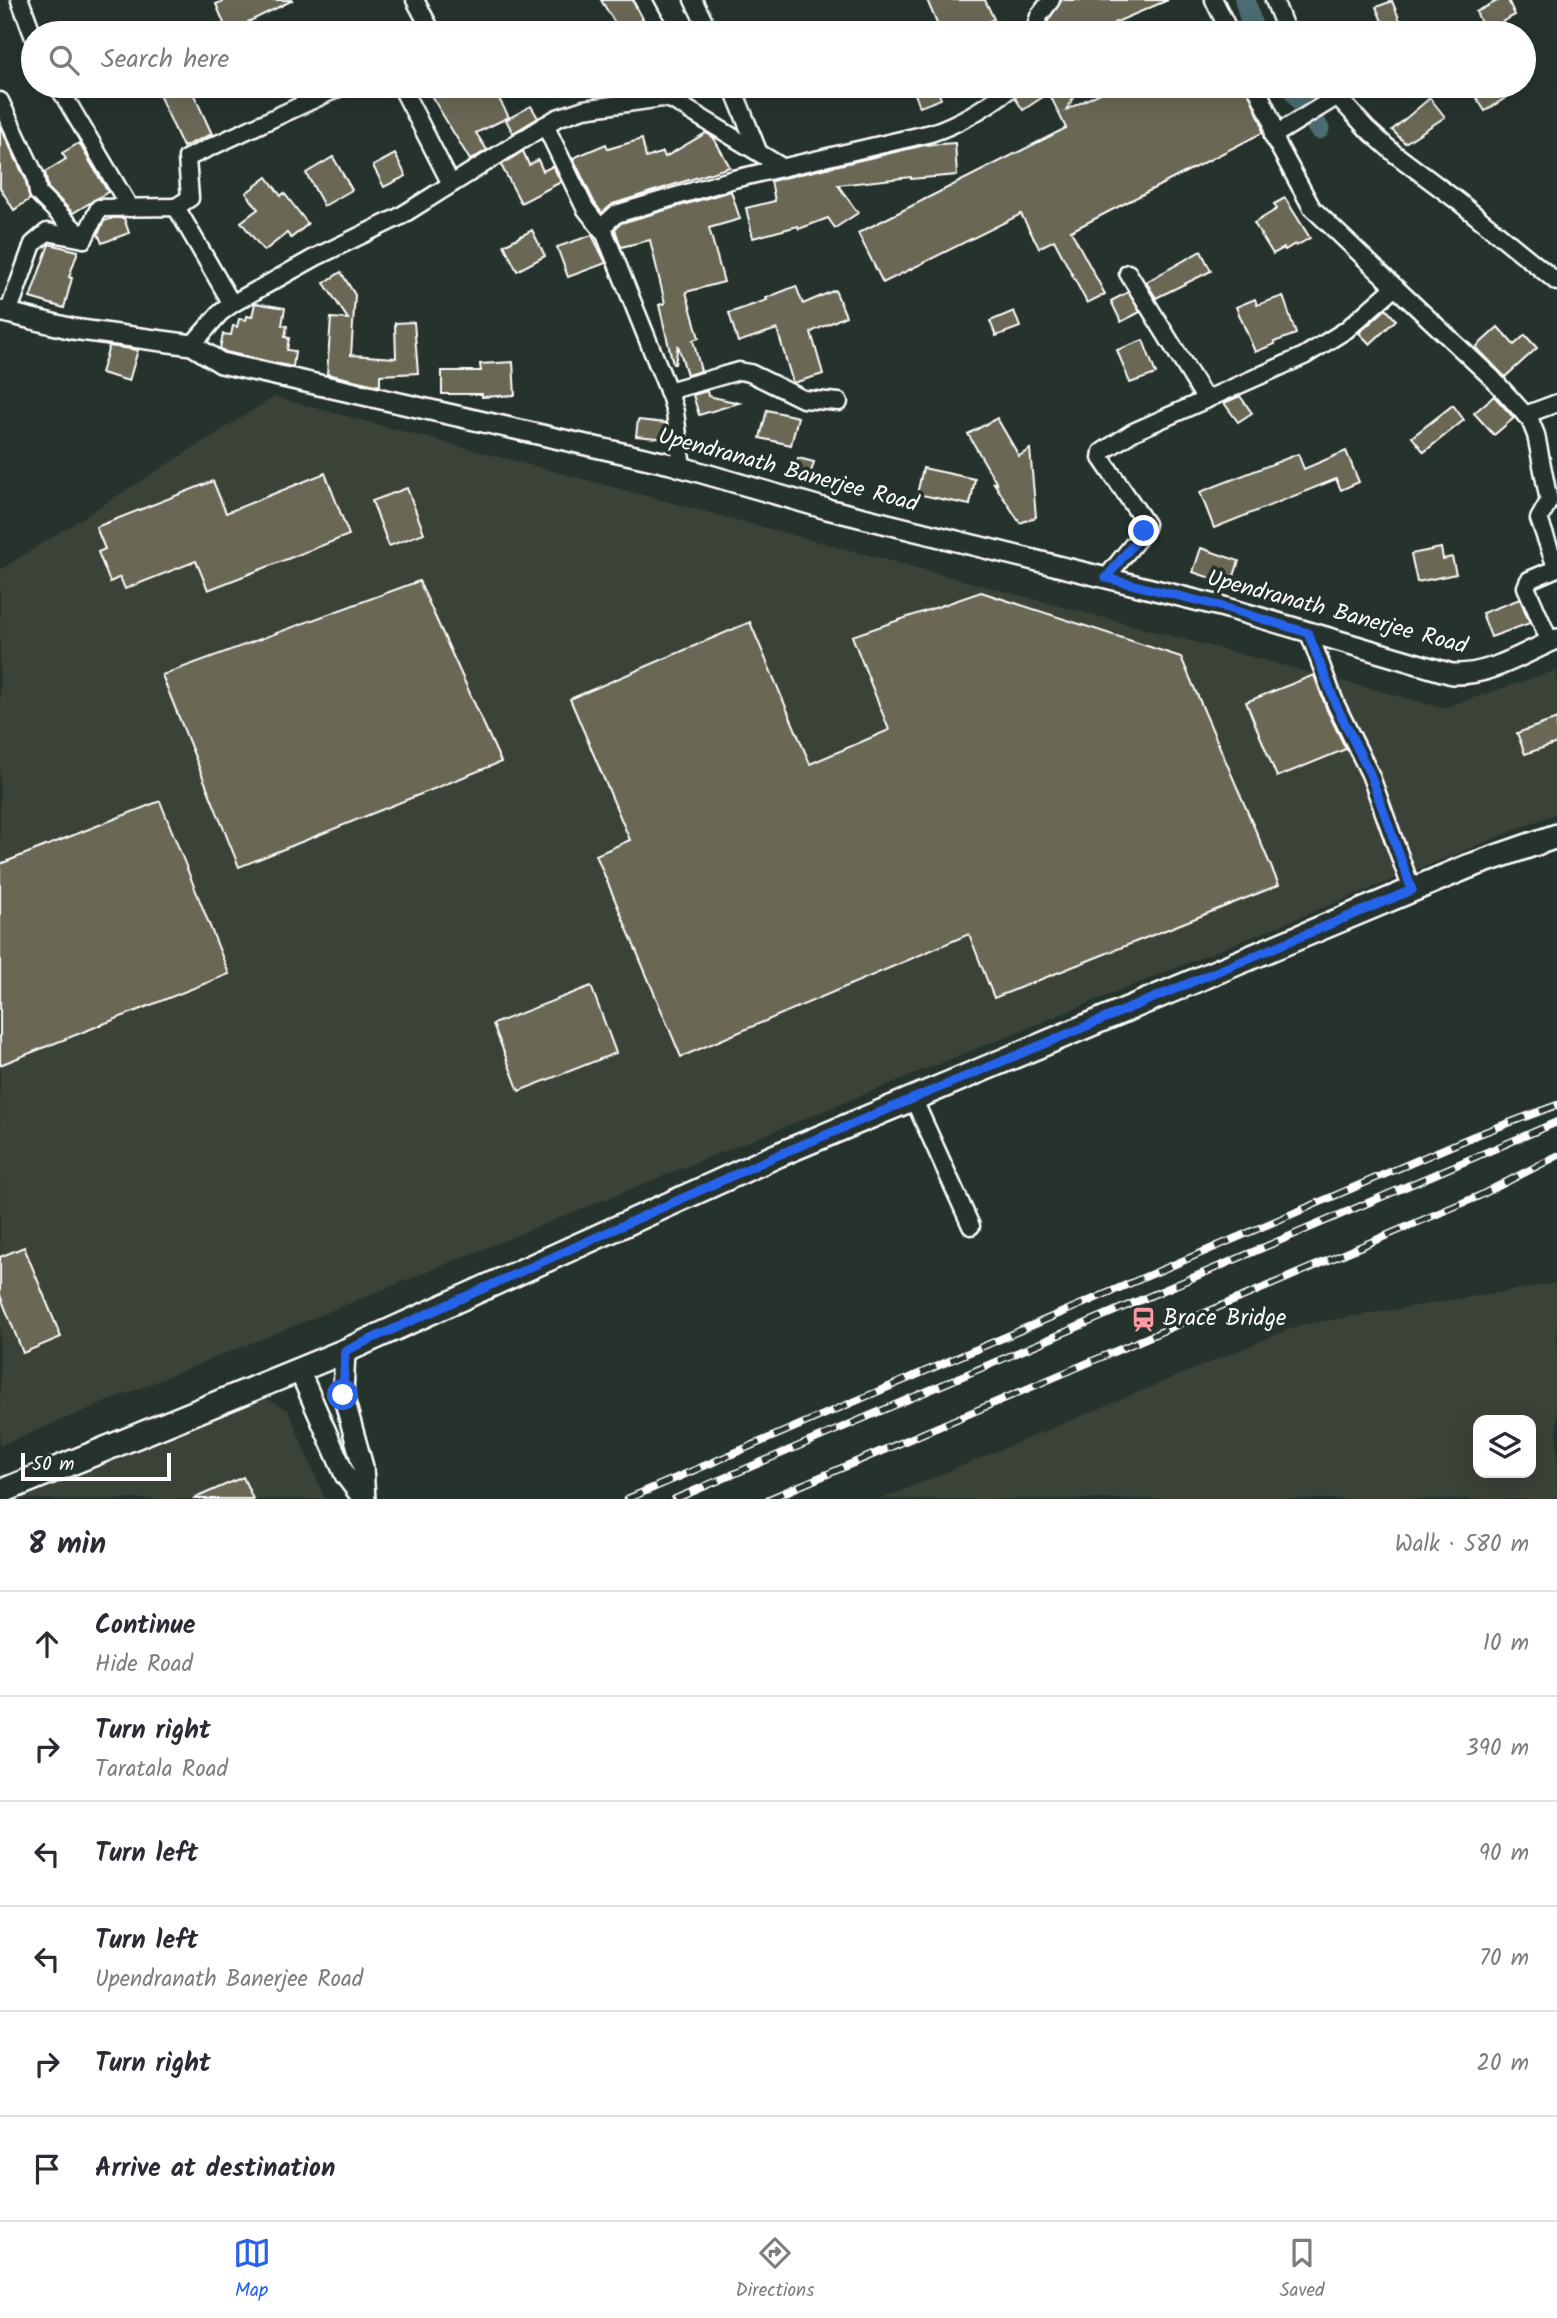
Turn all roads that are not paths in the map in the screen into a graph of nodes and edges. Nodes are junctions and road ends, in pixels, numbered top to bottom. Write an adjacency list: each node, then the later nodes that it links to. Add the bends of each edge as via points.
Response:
1 (20, 0): 8 (street)
2 (415, 0): 9 (street)
3 (643, 0): 10 (street)
4 (693, 0): 11 (street)
5 (1051, 0): 12 (street)
6 (1213, 0): 13 (street)
7 (1274, 0): 14 (street)
8 (28, 21)
9 (426, 21)
10 (654, 21)
11 (704, 21)
12 (1038, 21)
13 (1224, 21)
14 (1282, 21)
15 (65, 98): 32 (street)
16 (317, 98): 31 (street, via 187,158 190,198)
17 (407, 98): 30 (street)
18 (676, 98): 25 (street)
19 (737, 98): 28 (street)
20 (998, 98): 29 (street, via 931,134)
21 (1261, 98): 27 (street)
22 (1324, 98): 27 (street)
23 (1339, 98): 36 (street, via 1395,155)
24 (0, 101): 34 (street, via 35,175 38,193)
25 (677, 103): 26 (street, via 662,98 584,108); 28 (street)
26 (545, 125): 30 (street); 33 (street, via 585,208)
27 (1273, 136): 37 (street, via 1312,208)
28 (758, 151): 29 (street)
29 (782, 167): 33 (street, via 616,214 604,225)
30 (451, 184): 38 (street, via 399,217)
31 (176, 207): 32 (street); 38 (street)
32 (130, 208): 34 (street, via 99,208)
33 (605, 233): 41 (street)
34 (85, 239): 39 (street, via 47,232 40,237)
35 (1128, 273): 42 (street)
36 (1557, 282)
37 (1395, 287): 42 (street, via 1346,330 1304,356); 45 (street)
38 (232, 304): 40 (street)
39 (4, 312): 40 (street, Upendranath Banerjee Road, via 73,329)
40 (192, 345): 46 (street, Upendranath Banerjee Road, via 221,363)
41 (668, 391): 43 (street, via 739,372 803,399); 46 (street)
42 (1206, 400): 47 (street, via 1133,432 1100,455 1146,524)
43 (839, 402)
44 (1557, 403): 45 (street)
45 (1525, 415): 49 (street, via 1536,435 1546,484 1548,506 1539,519 1555,564 1550,573 1529,580 1526,587)
46 (682, 467): 47 (street, Upendranath Banerjee Road, via 827,509)
47 (1106, 578): 48 (street, Upendranath Banerjee Road)
48 (1308, 633): 49 (street, Upendranath Banerjee Road, via 1432,669 1470,675); 51 (street, via 1370,774)
49 (1553, 641)
50 (1557, 836): 51 (main road)
51 (1412, 890): 52 (main road)
52 (913, 1098): 53 (street); 54 (main road)
53 (971, 1226)
54 (345, 1351): 55 (main road); 57 (street, via 343,1395 363,1467)
55 (299, 1370): 56 (main road); 57 (street, via 345,1475)
56 (0, 1492)
57 (364, 1499)

